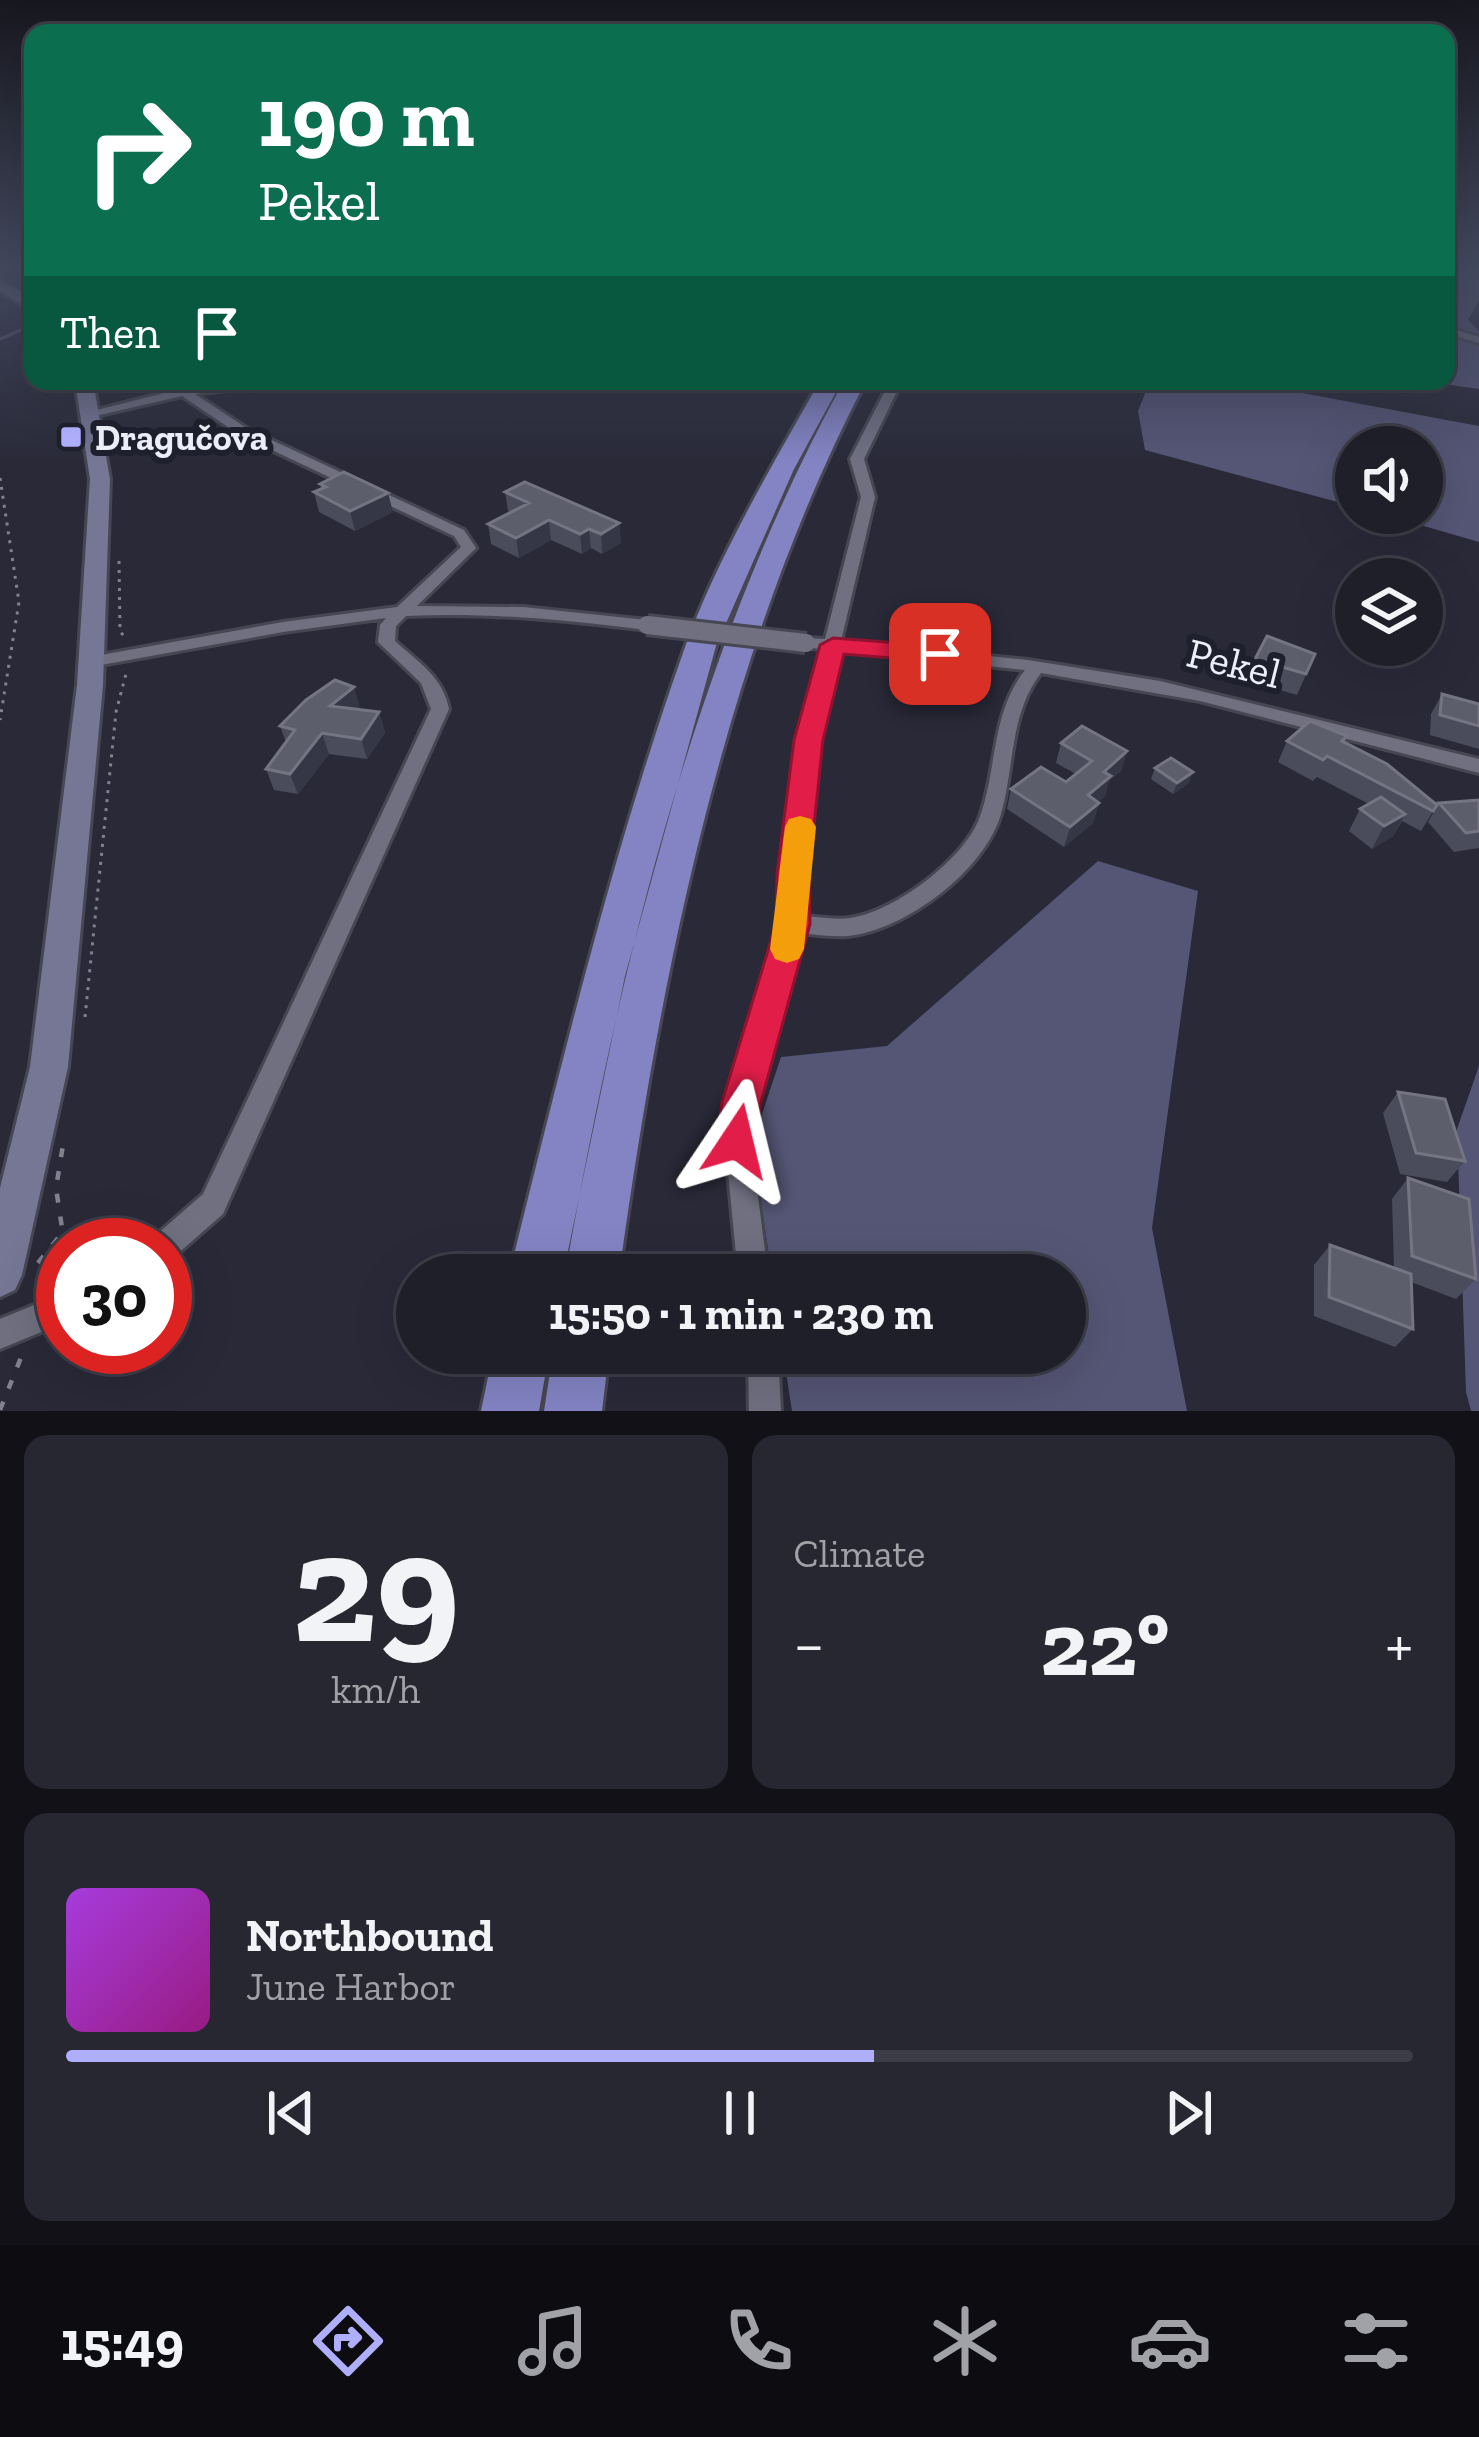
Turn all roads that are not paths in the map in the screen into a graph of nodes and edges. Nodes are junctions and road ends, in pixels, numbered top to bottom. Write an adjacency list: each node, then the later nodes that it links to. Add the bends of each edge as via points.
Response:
1 (86, 390): 7 (main road)
2 (198, 390): 6 (street)
3 (826, 390): 15 (highway, via 701,646 604,976)
4 (851, 390): 16 (highway, via 735,652 647,988)
5 (892, 390): 9 (street, via 857,459 868,497)
6 (184, 392): 7 (street); 8 (street, via 244,432 467,541 464,556)
7 (91, 413): 10 (main road, via 100,505)
8 (402, 612): 9 (street, Pekel, bridge, via 531,611); 10 (street, Pekel); 14 (street, via 388,625 386,642 430,679 440,709 213,1204)
9 (833, 645): 11 (street, Pekel); 13 (street, via 808,740)
10 (91, 662): 18 (main road, via 49,1066)
11 (1036, 668): 12 (street, Pekel, via 1166,688); 13 (street, via 1002,735 989,821 967,855 916,900 853,927)
12 (1479, 766)
13 (793, 924): 17 (street, via 741,1102 737,1141)
14 (192, 1222)
15 (541, 1254)
16 (596, 1254)
17 (751, 1254)
18 (0, 1275)
19 (36, 1312): 20 (street)
20 (0, 1334)
21 (517, 1374): 24 (highway)
22 (578, 1374): 25 (highway)
23 (763, 1374): 26 (street)
24 (510, 1411)
25 (573, 1411)
26 (764, 1411)

